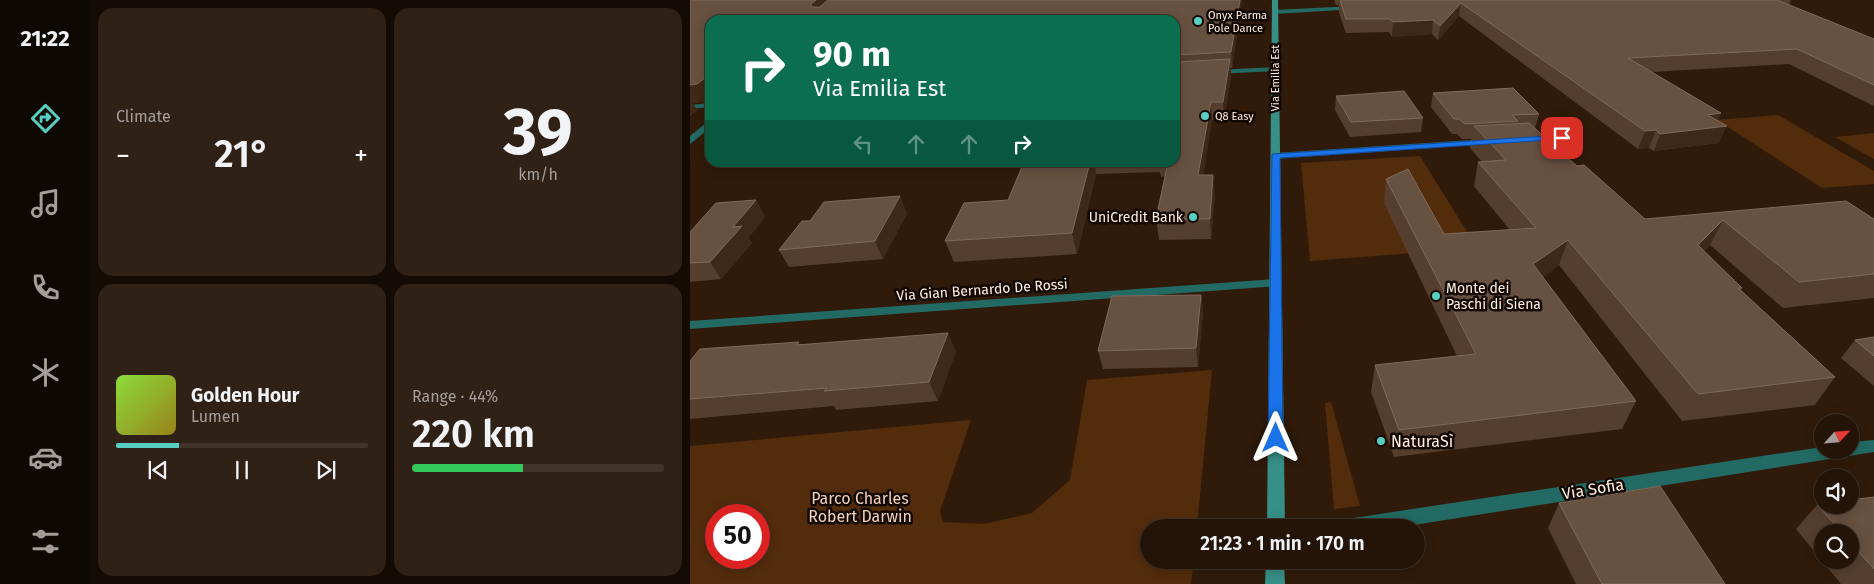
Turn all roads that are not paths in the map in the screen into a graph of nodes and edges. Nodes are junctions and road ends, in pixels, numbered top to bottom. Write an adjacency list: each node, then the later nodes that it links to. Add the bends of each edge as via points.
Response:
1 (1275, 6): 2 (street); 3 (main road, Via Emilia Est)
2 (1362, 8)
3 (1276, 69): 4 (street); 12 (main road, Via Emilia Est)
4 (1203, 73)
5 (705, 105): 6 (street)
6 (690, 106)
7 (705, 128): 11 (street)
8 (1562, 138): 9 (street)
9 (1522, 140)
10 (1502, 141): 12 (street)
11 (690, 142)
12 (1275, 156): 13 (main road, Via Emilia Est)
13 (1276, 283): 14 (street, Via Gian Bernardo De Rossi); 18 (main road, Via Emilia Est)
14 (690, 325)
15 (1874, 446): 16 (street)
16 (1859, 448)
17 (1814, 455): 19 (street, Via Sofia)
18 (1276, 519)
19 (1398, 519)
20 (1276, 569): 21 (main road)
21 (1275, 584)

